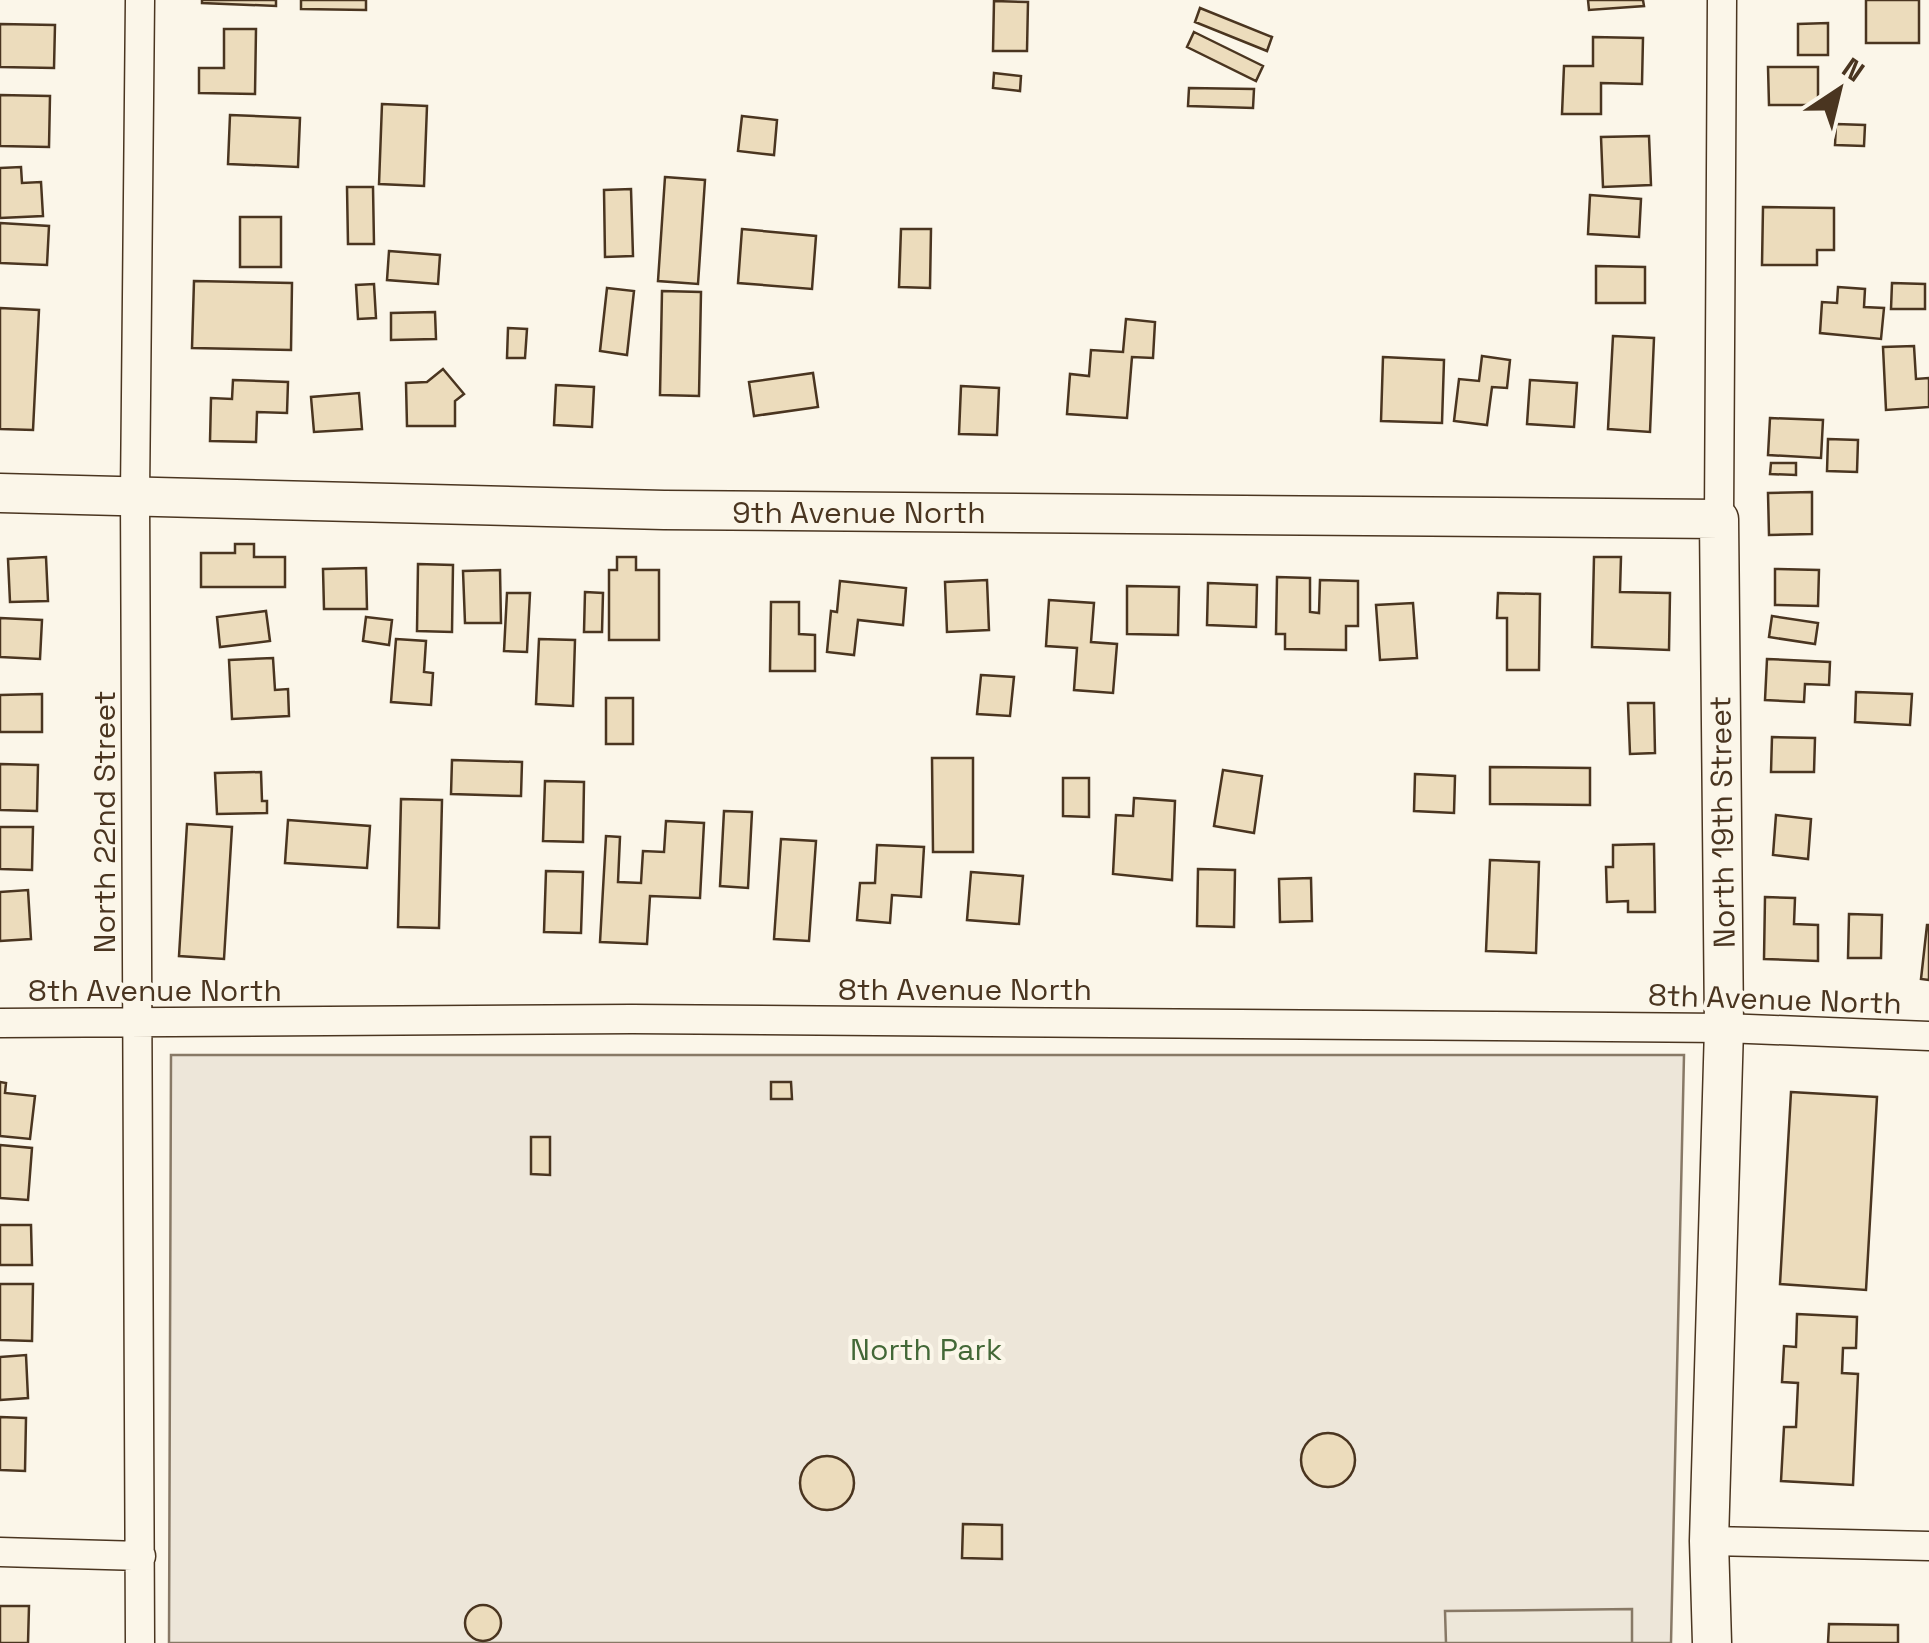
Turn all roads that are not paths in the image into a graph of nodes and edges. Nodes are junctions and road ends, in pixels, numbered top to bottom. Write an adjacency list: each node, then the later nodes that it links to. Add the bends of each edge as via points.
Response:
1 (140, 0): 4 (street, North 22nd Street)
2 (1722, 0): 5 (street, North 19th Street)
3 (0, 493): 4 (street, 9th Avenue North)
4 (136, 495): 5 (street, 9th Avenue North, via 664,510); 7 (street, North 22nd Street)
5 (1719, 518): 8 (street, North 19th Street)
6 (0, 1023): 7 (street, 8th Avenue North)
7 (137, 1024): 8 (street, 8th Avenue North, via 652,1019); 13 (street, North 22nd Street)
8 (1724, 1028): 9 (street, 8th Avenue North); 10 (street, North 19th Street)
9 (1929, 1036)
10 (1709, 1541): 11 (street); 15 (street, North 19th Street)
11 (1929, 1546)
12 (0, 1552): 13 (street)
13 (141, 1556): 14 (street, North 22nd Street)
14 (140, 1643)
15 (1712, 1643)

